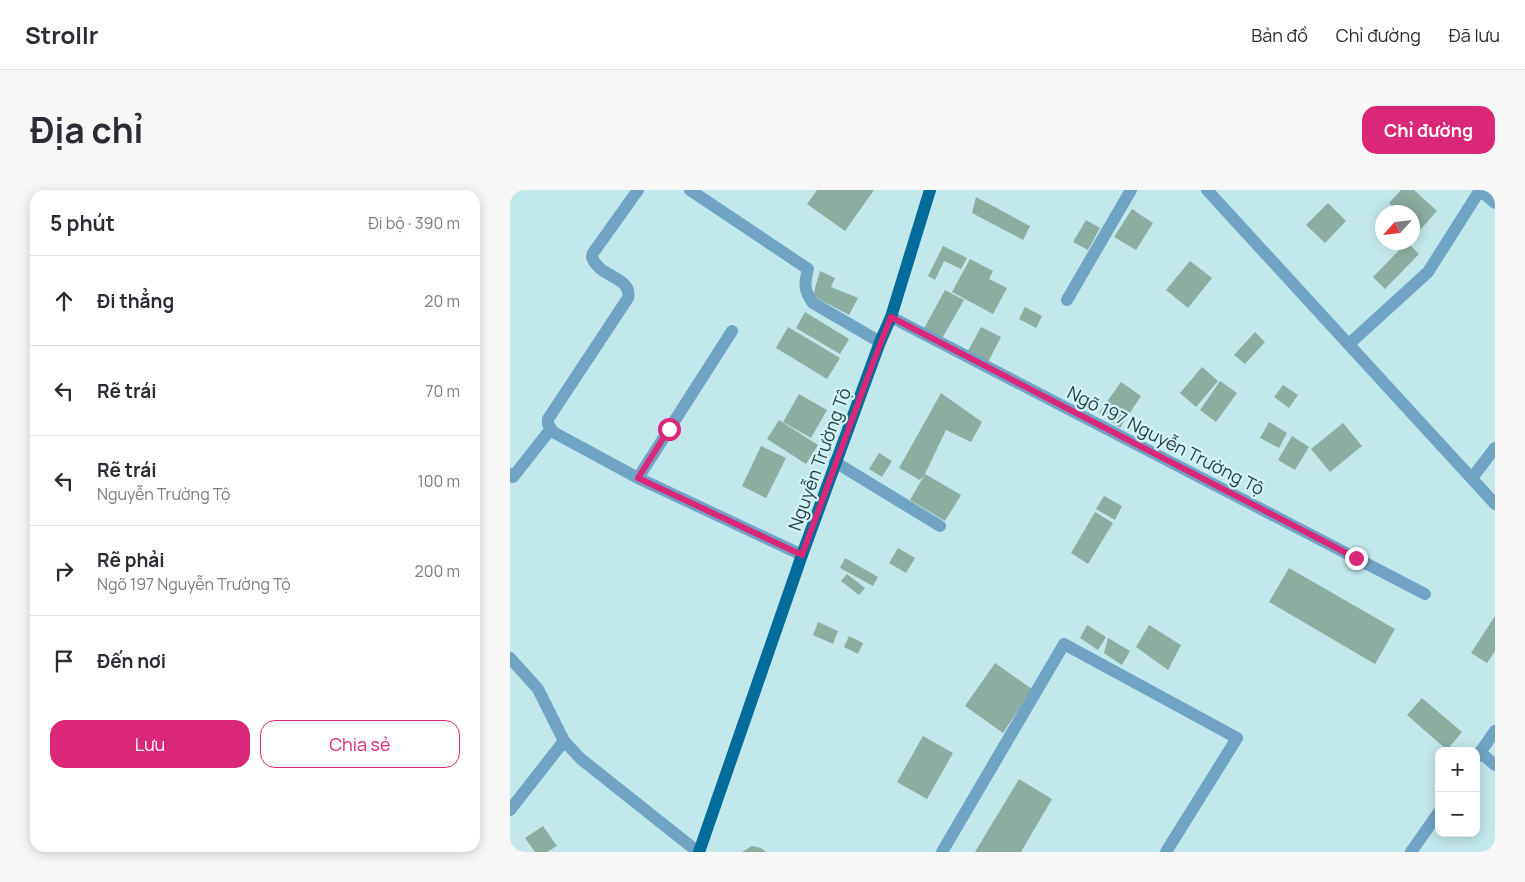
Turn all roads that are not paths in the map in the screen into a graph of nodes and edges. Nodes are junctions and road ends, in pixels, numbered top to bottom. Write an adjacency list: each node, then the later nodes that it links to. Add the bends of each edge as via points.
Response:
1 (690, 190): 11 (street, via 808,269 805,282 813,303)
2 (930, 190): 9 (main road, Nguyễn Trường Tộ)
3 (1131, 190): 8 (street)
4 (1207, 190): 12 (street)
5 (1480, 190): 7 (street); 12 (street, via 1428,272)
6 (635, 191): 13 (street, via 592,257 598,268 627,286 628,298 548,418)
7 (1495, 203)
8 (1067, 300)
9 (891, 317): 11 (main road, Nguyễn Trường Tộ); 22 (street, Ngõ 197 Nguyễn Trường Tộ)
10 (732, 331): 17 (street)
11 (880, 342): 15 (main road, Nguyễn Trường Tộ)
12 (1348, 344): 18 (street)
13 (550, 430): 16 (street, via 513,477); 17 (street)
14 (1495, 448): 18 (street)
15 (835, 462): 20 (street); 21 (main road, Nguyễn Trường Tộ)
16 (510, 474)
17 (638, 478): 21 (street)
18 (1472, 478): 19 (street)
19 (1495, 504)
20 (940, 526)
21 (802, 555): 31 (main road, Nguyễn Trường Tộ)
22 (1425, 594)
23 (510, 658): 25 (street, via 538,689)
24 (1495, 731): 26 (street)
25 (564, 741): 29 (street); 31 (street)
26 (1480, 752)
27 (1480, 756): 28 (street)
28 (1495, 765)
29 (510, 810)
30 (1435, 818): 34 (street)
31 (698, 852)
32 (942, 852): 33 (street, via 1064,644 1237,738)
33 (1166, 852)
34 (1411, 852)

